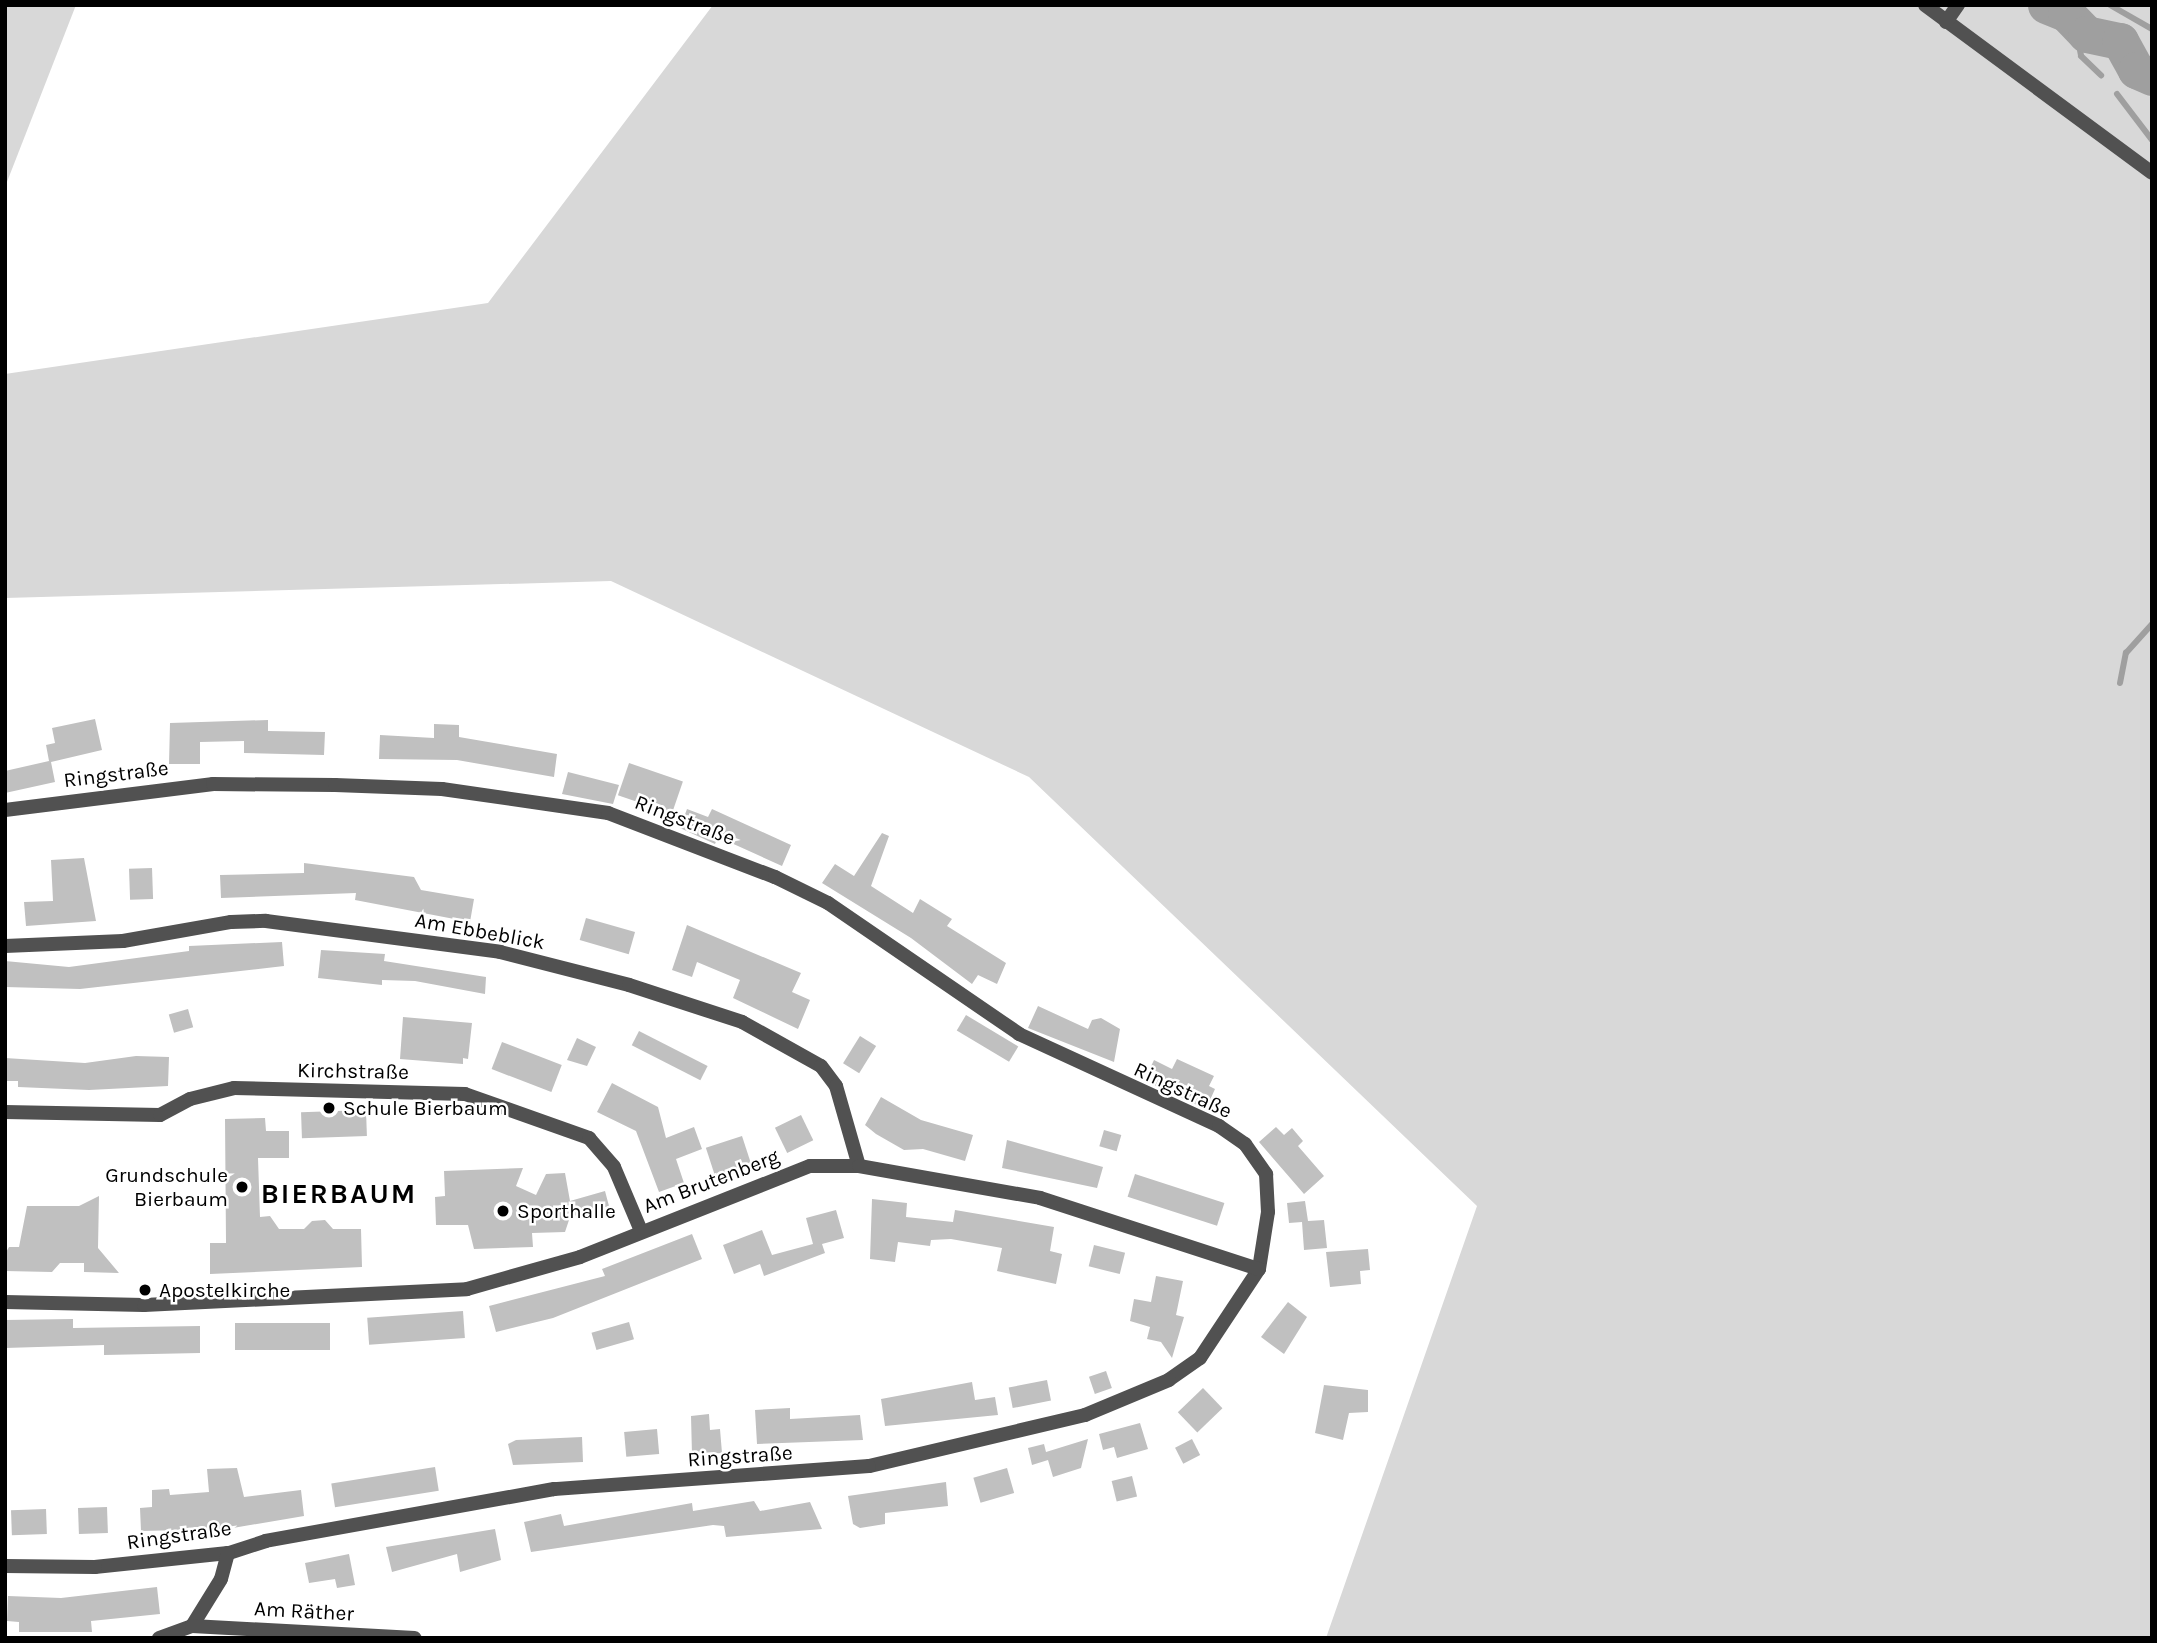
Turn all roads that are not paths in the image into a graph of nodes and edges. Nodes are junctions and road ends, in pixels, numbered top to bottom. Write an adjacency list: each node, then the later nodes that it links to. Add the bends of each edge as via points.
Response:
1 (1926, 5): 3 (street)
2 (1958, 5): 3 (street)
3 (1945, 22): 4 (street)
4 (2152, 173)
5 (5, 810): 10 (street, Ringstraße, via 213,785 429,789 608,813 682,840 828,903 1019,1034 1196,1115 1245,1144 1266,1174 1268,1212)
6 (5, 946): 8 (street, Am Ebbeblick, via 124,941 231,922 266,921 500,952 629,985 742,1022 821,1066 836,1086)
7 (5, 1112): 9 (street, Kirchstraße, via 160,1115 190,1099 234,1088 465,1094 589,1138 614,1167)
8 (859, 1166): 9 (street, Am Brutenberg, via 810,1166); 10 (street, Am Brutenberg, via 1040,1198)
9 (641, 1231): 11 (street, Am Brutenberg, via 516,1277 419,1294 144,1305)
10 (1259, 1269): 12 (street, Ringstraße, via 1206,1349 1169,1380 1085,1415 1027,1432 869,1466 554,1489 266,1541)
11 (5, 1302)
12 (228, 1553): 13 (street, Ringstraße, via 96,1567); 14 (street, via 222,1579)
13 (5, 1566)
14 (192, 1626): 15 (street, Am Räther); 16 (street, Am Räther)
15 (159, 1638)
16 (415, 1638)

